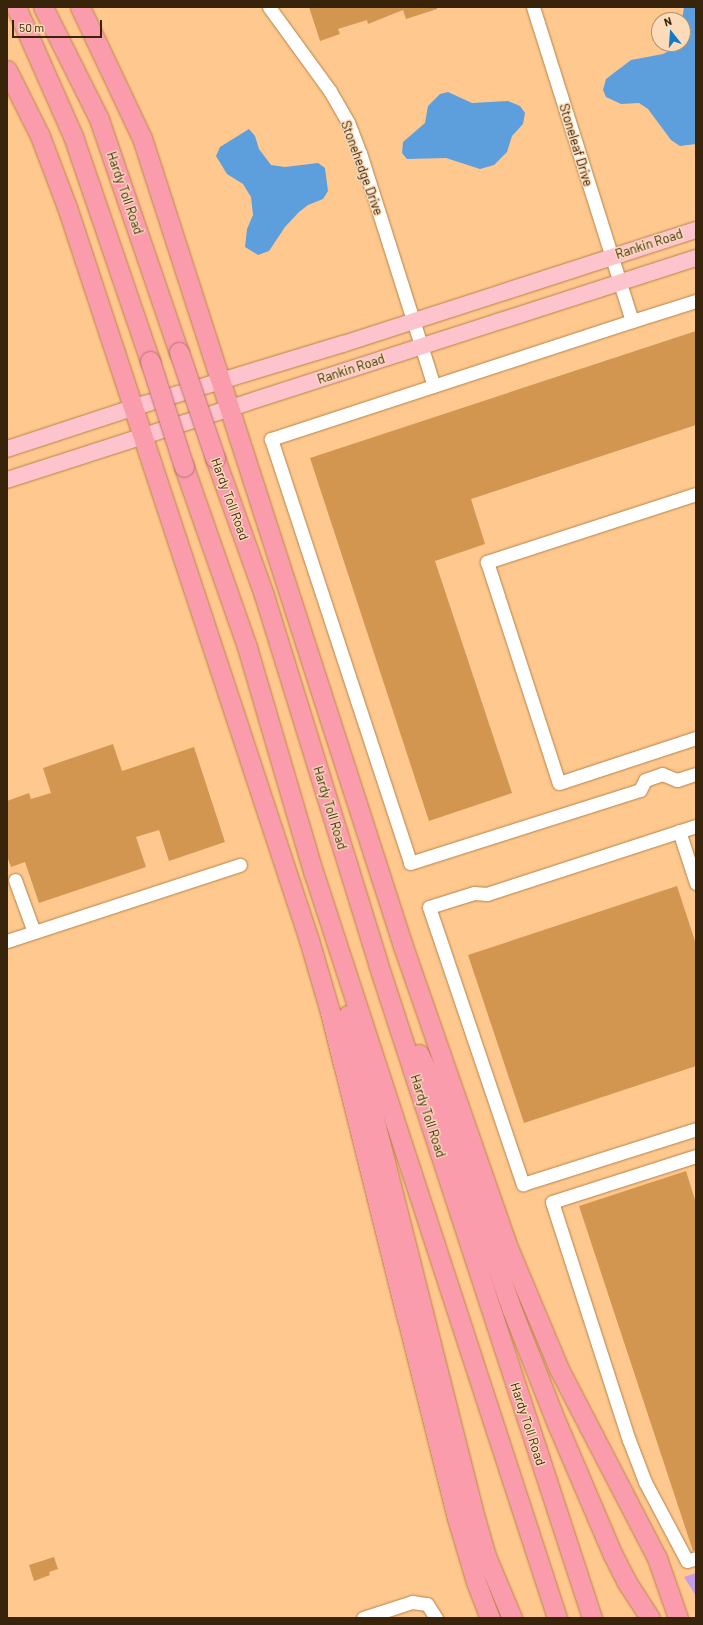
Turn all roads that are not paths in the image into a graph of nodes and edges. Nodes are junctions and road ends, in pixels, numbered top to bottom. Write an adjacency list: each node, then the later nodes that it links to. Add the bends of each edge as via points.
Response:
1 (16, 7): 28 (highway, bridge, via 73,136 247,646)
2 (43, 7): 33 (highway, Hardy Toll Road, bridge, via 99,119 264,595)
3 (80, 7): 15 (highway, via 142,138)
4 (269, 7): 12 (street, Stonehedge Drive, via 330,91 348,122)
5 (533, 7): 8 (street, Stoneleaf Drive)
6 (7, 70): 17 (highway, via 40,136 67,207)
7 (696, 230): 8 (main road, Rankin Road)
8 (611, 256): 10 (street, Stoneleaf Drive); 12 (main road, Rankin Road)
9 (696, 258): 10 (main road, Rankin Road)
10 (619, 283): 13 (street, Stoneleaf Drive); 14 (main road, Rankin Road)
11 (696, 300): 13 (street)
12 (412, 320): 14 (street, Stonehedge Drive); 15 (main road, Rankin Road)
13 (632, 322): 16 (street)
14 (420, 346): 16 (street, Stonehedge Drive); 18 (main road, Rankin Road)
15 (220, 382): 17 (main road, Rankin Road); 18 (highway)
16 (434, 386): 24 (street, via 271,439 410,863 640,790 645,780 662,774 677,780)
17 (133, 408): 19 (highway); 20 (main road, Rankin Road)
18 (229, 410): 19 (main road, Rankin Road); 44 (highway, via 403,946 509,1250 559,1369 657,1558)
19 (143, 437): 21 (main road, Rankin Road); 39 (highway, via 311,947 330,1012 457,1518 476,1582)
20 (7, 449)
21 (7, 480)
22 (696, 494): 23 (street, via 487,562 559,783)
23 (696, 738)
24 (696, 774)
25 (696, 826): 26 (street)
26 (679, 831): 30 (street); 34 (street, via 487,894 474,893 429,907 523,1184)
27 (240, 865): 31 (street)
28 (314, 874): 40 (highway, via 474,1514 486,1556); 41 (highway)
29 (15, 880): 31 (street)
30 (696, 883)
31 (34, 932): 32 (street)
32 (7, 940)
33 (378, 964): 42 (highway, Hardy Toll Road); 43 (highway, via 431,1080 487,1243 588,1498 626,1581)
34 (696, 1129)
35 (696, 1156): 36 (street, via 552,1202 645,1482 687,1561)
36 (696, 1558)
37 (363, 1618): 38 (street, via 412,1602 427,1604)
38 (436, 1618)
39 (490, 1618)
40 (512, 1618)
41 (557, 1618)
42 (592, 1618)
43 (650, 1618)
44 (678, 1618)

